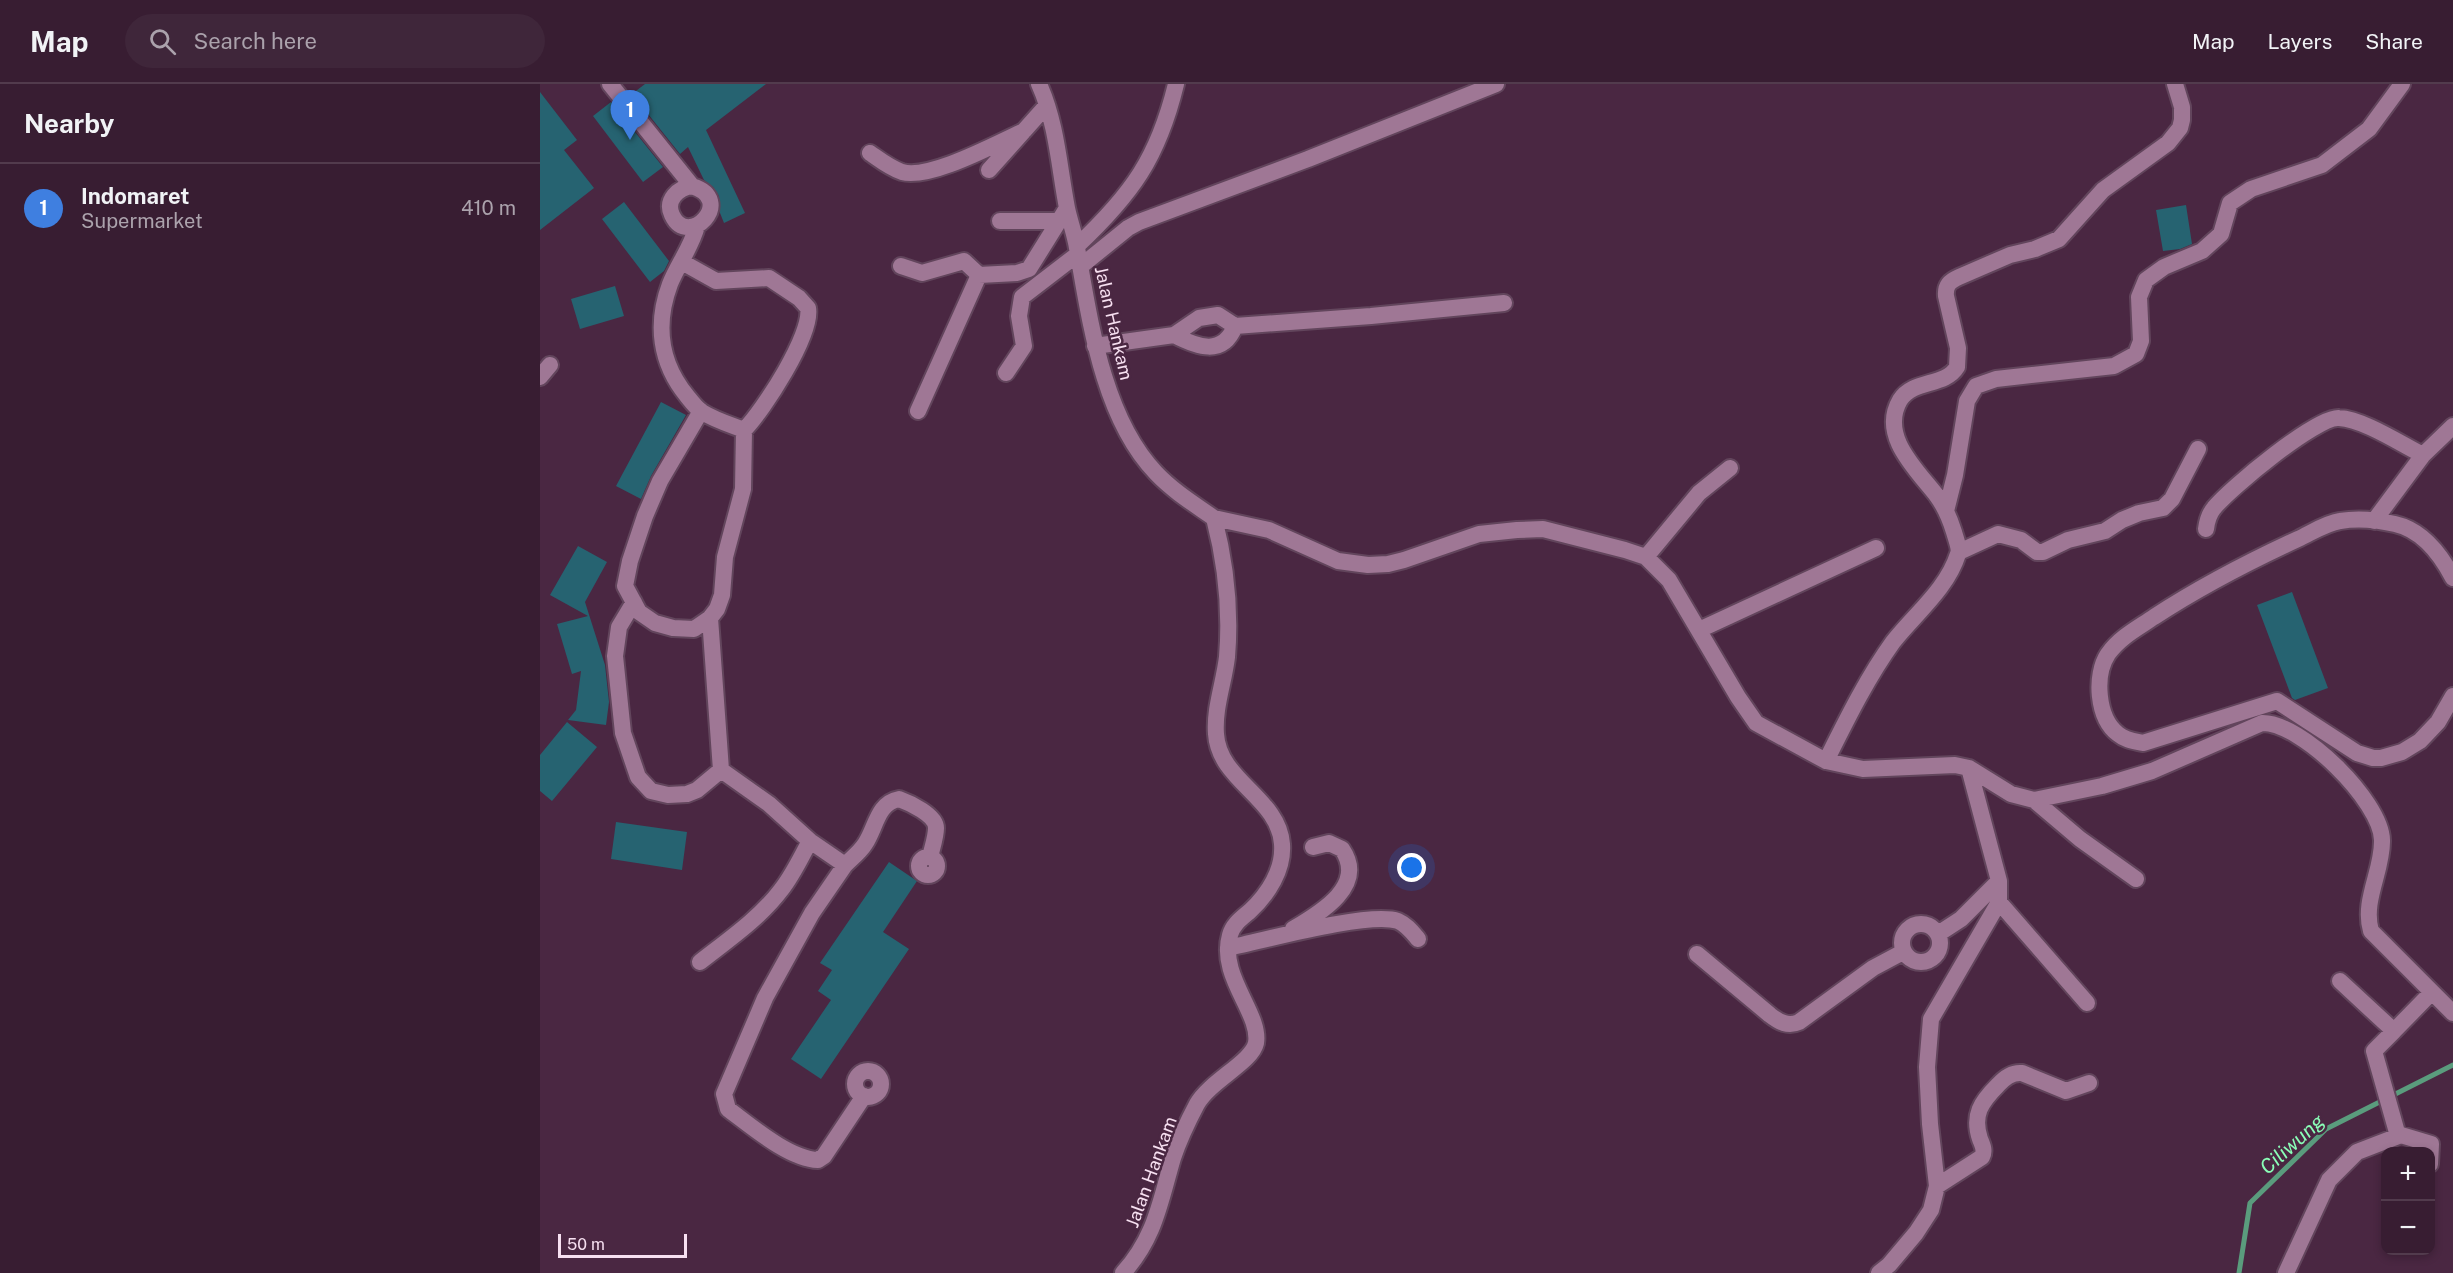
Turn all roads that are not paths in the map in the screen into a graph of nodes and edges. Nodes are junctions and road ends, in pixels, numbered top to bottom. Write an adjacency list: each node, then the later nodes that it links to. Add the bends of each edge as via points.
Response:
1 (610, 84): 11 (street)
2 (1040, 84): 7 (street, Jalan Hankam)
3 (1176, 84): 15 (street, via 1170,111 1148,163)
4 (1496, 84): 15 (street, via 1139,222)
5 (2175, 84): 31 (street, via 2182,120 2168,143 2103,190 2060,239 2010,255 1952,280 1947,287 1958,348 1957,367 1949,376 1905,393 1896,407 1895,421 1900,448)
6 (2402, 84): 31 (street, via 2369,129 2322,165 2251,189 2230,203 2221,234 2202,251 2164,267 2146,280 2139,297 2141,341 2136,354 2114,366 1996,379 1976,386 1967,401)
7 (1047, 105): 8 (street); 12 (street, Jalan Hankam, via 1059,151)
8 (1024, 130): 9 (street, via 915,174 889,166); 10 (street)
9 (870, 153)
10 (989, 170)
11 (692, 186): 14 (street, via 710,200 708,216); 14 (street, via 676,192 670,209 679,224)
12 (1063, 214): 13 (street); 15 (street, Jalan Hankam); 18 (street, via 1029,269)
13 (1000, 221)
14 (697, 226): 16 (street)
15 (1078, 255): 22 (street, Jalan Hankam); 23 (street, via 1022,297 1019,316 1024,346)
16 (682, 262): 24 (street, via 665,300 661,335 670,373); 27 (street, via 716,280 769,278 808,308 807,326 795,352 768,401)
17 (901, 266): 18 (street, via 922,273 964,261)
18 (979, 275): 25 (street)
19 (1504, 303): 20 (street)
20 (1235, 326): 21 (street, via 1218,315 1199,318); 21 (street, via 1231,336 1218,345 1196,346)
21 (1174, 335): 22 (street)
22 (1095, 346): 32 (street, Jalan Hankam, via 1116,406 1144,458 1175,490)
23 (1006, 373)
24 (701, 411): 27 (street); 39 (street, via 660,481 645,516 625,586)
25 (918, 411)
26 (2453, 426): 29 (street)
27 (744, 430): 40 (street, via 743,489 725,557 721,600)
28 (2198, 449): 36 (street, via 2172,499 2163,508 2139,513 2105,531 2068,540 2043,552 1998,534)
29 (2423, 455): 33 (street); 34 (street, via 2369,427 2339,418 2327,420 2303,433 2219,502)
30 (1730, 468): 37 (street, via 1700,493)
31 (1946, 511): 36 (street)
32 (1214, 518): 37 (street, via 1269,530 1338,561 1368,565 1404,560 1479,534 1543,529); 59 (street, via 1227,580 1229,617 1216,736 1236,776 1275,818 1282,844 1280,864 1270,888 1235,924)
33 (2374, 520): 38 (street, via 2415,533 2430,546); 43 (street, via 2339,521 2262,555 2125,636 2101,669 2102,708 2119,735)
34 (2206, 529)
35 (1876, 548): 41 (street)
36 (1959, 552): 44 (street, via 1943,582 1880,663)
37 (1646, 557): 41 (street, via 1669,580)
38 (2453, 578)
39 (634, 602): 40 (street, via 646,618 664,627 694,629); 46 (street, via 619,627 615,656 623,733 638,777 651,791 687,794)
40 (710, 618): 46 (street)
41 (1699, 630): 44 (street, via 1756,723)
42 (2453, 696): 43 (street, via 2438,722 2420,741 2381,758 2357,753 2277,701)
43 (2143, 744): 47 (street)
44 (1826, 761): 45 (street, via 1863,769 1955,765)
45 (1969, 768): 48 (street, via 2005,791); 54 (street)
46 (721, 770): 49 (street, via 769,804)
47 (2152, 771): 48 (street); 64 (street, via 2262,723 2278,724 2311,744 2340,771 2379,824 2382,843 2368,914 2371,931)
48 (2034, 800): 53 (street)
49 (810, 841): 52 (street); 62 (street, via 773,900)
50 (1313, 847): 57 (street, via 1329,843 1342,849 1350,866 1347,882 1325,909)
51 (930, 857): 52 (street, via 934,822 899,799 882,809 866,842)
52 (845, 865): 69 (street, via 812,913 765,998 724,1097 728,1109 773,1143 818,1160)
53 (2136, 879)
54 (1999, 881): 55 (street); 56 (street, via 1960,919)
55 (1999, 902): 65 (street); 72 (street, via 1931,1019 1927,1067)
56 (1938, 934): 60 (street, via 1940,947 1933,959 1920,963); 60 (street, via 1928,925 1915,924 1904,933)
57 (1278, 938): 58 (street, via 1377,919 1397,921); 59 (street)
58 (1418, 939)
59 (1228, 948): 73 (street, Jalan Hankam, via 1237,988 1256,1031 1256,1044 1198,1102 1174,1155 1148,1239)
60 (1904, 952): 61 (street, via 1873,968 1791,1024 1770,1016)
61 (1697, 954)
62 (700, 962)
63 (2340, 981): 67 (street)
64 (2432, 992): 66 (street); 67 (street)
65 (2088, 1003)
66 (2453, 1013)
67 (2394, 1031): 70 (street, via 2374,1051)
68 (2089, 1083): 72 (street, via 2066,1091 2022,1073 2012,1073 1984,1099 1977,1113 1982,1158)
69 (864, 1096)
70 (2398, 1136): 71 (street); 75 (street, via 2357,1152 2329,1180)
71 (2431, 1147)
72 (1937, 1186): 74 (street, via 1925,1221)
73 (1123, 1273)
74 (1879, 1273)
75 (2286, 1273)

